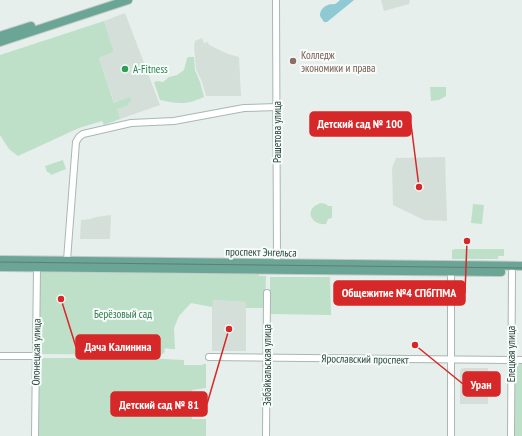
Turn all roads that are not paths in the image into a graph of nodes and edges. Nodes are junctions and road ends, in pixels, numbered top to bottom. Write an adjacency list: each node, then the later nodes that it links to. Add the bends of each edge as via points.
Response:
1 (111, 0): 4 (main road)
2 (128, 0): 5 (main road)
3 (276, 0): 6 (street, Рашетова улица)
4 (0, 36)
5 (0, 42)
6 (277, 107): 8 (street, via 244,108 174,121 131,123 83,134 76,142); 9 (street, Рашетова улица)
7 (0, 260): 8 (main road, проспект Энгельса)
8 (66, 260): 9 (main road, проспект Энгельса)
9 (277, 266): 12 (main road, проспект Энгельса); 13 (main road, проспект Энгельса)
10 (522, 266): 13 (main road, проспект Энгельса)
11 (0, 267): 12 (main road, проспект Энгельса)
12 (37, 268): 18 (street, Олонецкая улица)
13 (451, 268): 14 (main road, проспект Энгельса); 21 (street)
14 (512, 272): 15 (main road, проспект Энгельса); 22 (street, Елецкая улица)
15 (522, 272)
16 (267, 293): 20 (street, Забайкальская улица)
17 (0, 356): 18 (street)
18 (36, 356): 24 (street, Олонецкая улица)
19 (209, 357): 20 (street, Ярославский проспект)
20 (267, 357): 21 (street, Ярославский проспект); 25 (street, Забайкальская улица)
21 (451, 360): 22 (street, Ярославский проспект); 26 (street)
22 (511, 360): 23 (street, Ярославский проспект); 27 (street, Елецкая улица)
23 (522, 360)
24 (34, 436)
25 (266, 436)
26 (451, 436)
27 (511, 436)

